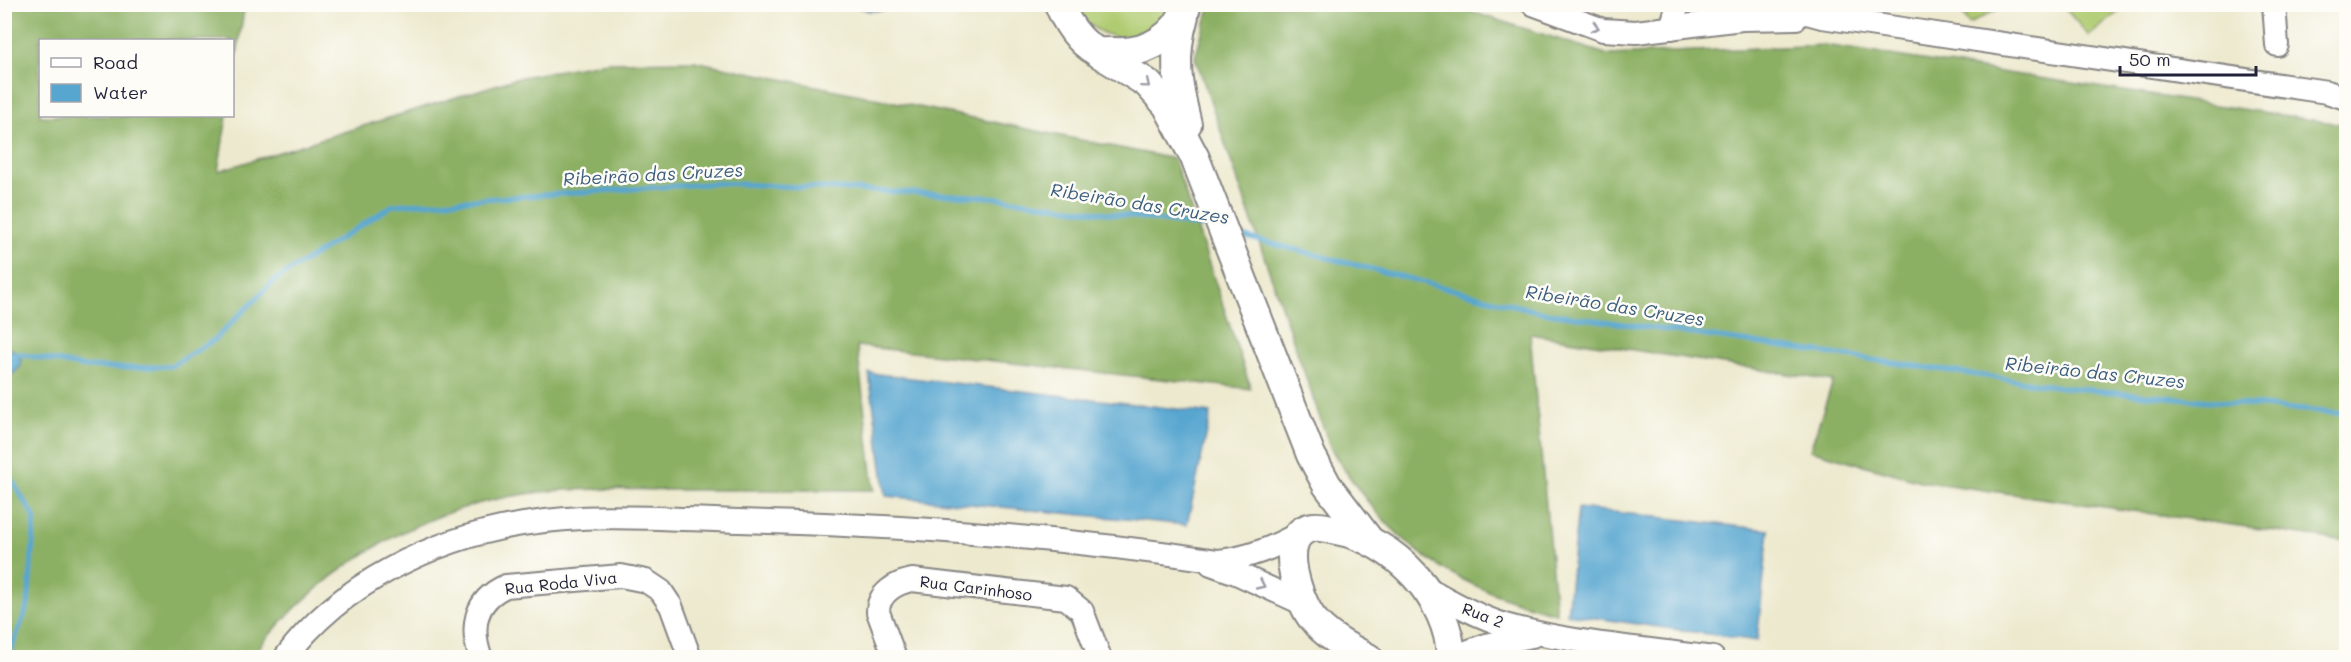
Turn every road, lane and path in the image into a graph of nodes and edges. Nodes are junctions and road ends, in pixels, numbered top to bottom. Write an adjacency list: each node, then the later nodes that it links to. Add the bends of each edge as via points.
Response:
1 (1059, 4): 10 (street, via 1074,32)
2 (1678, 4): 8 (street)
3 (1773, 4): 7 (street)
4 (2274, 4): 9 (street)
5 (1538, 5): 8 (street, one-way to 8, via 1603,30)
6 (1186, 6): 10 (street, via 1177,26 1143,50); 12 (street, via 1175,67)
7 (1822, 17): 8 (street); 11 (street, via 2327,92)
8 (1671, 28)
9 (2277, 45)
10 (1097, 52): 12 (street, one-way to 12, via 1147,83 1167,105)
11 (2346, 98)
12 (1195, 158): 13 (street)
13 (1311, 455): 14 (street); 15 (street, via 1327,486)
14 (1308, 529): 15 (street, via 1346,532); 16 (street, via 1269,550 1241,559 1218,561); 18 (street, via 1293,543 1292,559 1295,582)
15 (1369, 540): 17 (street, via 1390,552)
16 (1187, 556): 18 (street, one-way to 18); 20 (street, via 823,523 588,516 522,524 458,540 396,566 340,600)
17 (1421, 585): 19 (street, Rua 2, via 1461,608 1504,624); 26 (street, via 1449,633)
18 (1304, 604): 25 (street, via 1323,629 1346,647)
19 (1548, 634): 26 (street, Rua 2, via 1496,642); 27 (street, Rua 2)
20 (285, 657)
21 (481, 657): 22 (street, Rua Roda Viva, via 474,628 481,605 492,594 506,586 621,576 646,581 666,598)
22 (690, 657)
23 (896, 657): 24 (street, Rua Carinhoso, via 878,612 881,599 901,582 912,580 1066,598 1084,615)
24 (1100, 657)
25 (1368, 657)
26 (1452, 657)
27 (1713, 657)

